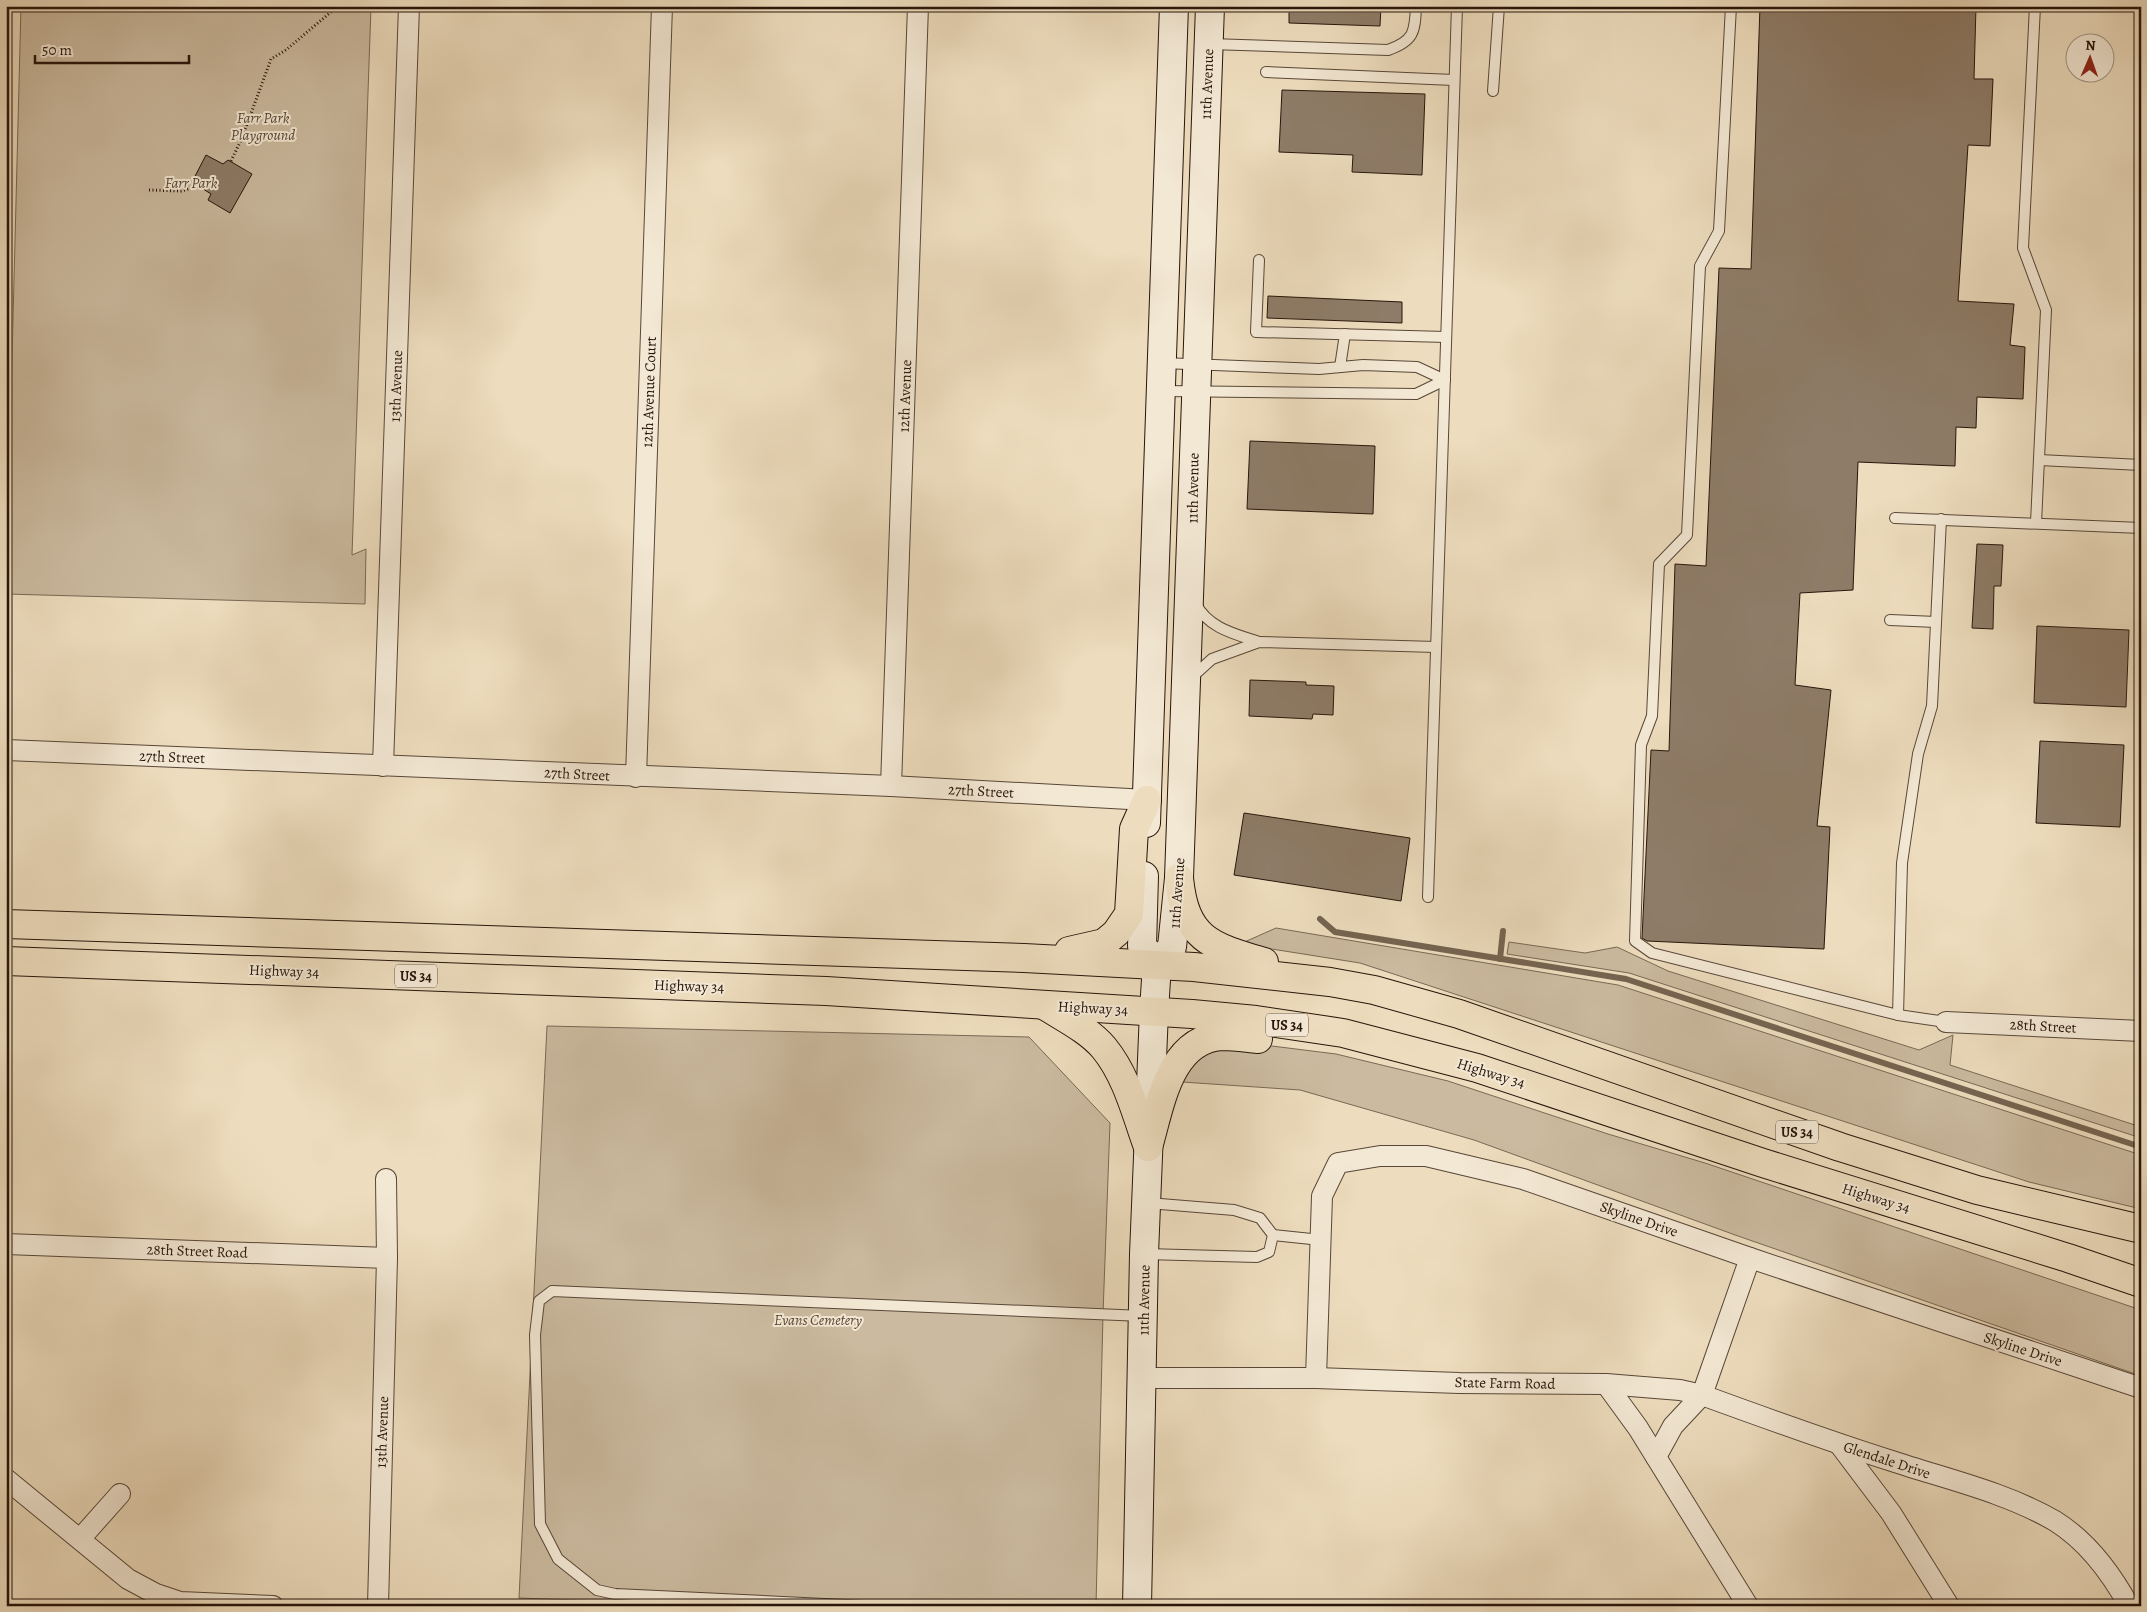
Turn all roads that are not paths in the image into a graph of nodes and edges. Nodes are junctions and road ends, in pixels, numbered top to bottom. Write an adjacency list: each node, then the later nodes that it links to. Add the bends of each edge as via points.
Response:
1 (409, 6): 37 (street, 13th Avenue)
2 (662, 6): 38 (street, 12th Avenue Court)
3 (918, 6): 39 (street, 12th Avenue)
4 (1174, 6): 18 (main road)
5 (1210, 6): 11 (main road, 11th Avenue)
6 (1416, 6): 11 (lane, via 1411,36 1403,45 1388,50)
7 (1457, 6): 13 (lane)
8 (1499, 6): 14 (lane)
9 (1731, 6): 50 (lane, via 1719,231 1700,266 1688,535 1660,564 1652,716 1641,746 1635,941 1652,953)
10 (2035, 6): 24 (lane, via 2024,248 2046,310)
11 (1208, 43): 19 (main road, 11th Avenue)
12 (1266, 72): 13 (lane)
13 (1454, 80): 17 (lane)
14 (1494, 91)
15 (1259, 260): 16 (lane, via 1256,332)
16 (1345, 334): 17 (lane); 20 (lane)
17 (1446, 337): 21 (lane)
18 (1162, 363): 19 (lane); 22 (main road)
19 (1198, 365): 20 (lane); 23 (main road, 11th Avenue)
20 (1340, 367): 21 (lane, via 1417,367)
21 (1445, 380): 23 (lane, via 1416,394); 34 (lane)
22 (1161, 391): 23 (lane); 40 (main road)
23 (1196, 392): 30 (main road, 11th Avenue)
24 (2039, 460): 25 (lane); 28 (lane)
25 (2141, 465)
26 (1895, 518): 27 (lane)
27 (1942, 519): 28 (lane); 32 (lane)
28 (2036, 523): 29 (lane)
29 (2141, 528)
30 (1190, 591): 33 (lane, via 1207,620); 35 (main road, 11th Avenue)
31 (1890, 620): 32 (lane)
32 (1936, 622): 50 (lane, via 1932,706 1918,754 1902,863)
33 (1259, 642): 34 (lane); 35 (lane, via 1226,652 1202,667 1191,678)
34 (1436, 647): 42 (lane)
35 (1184, 704): 41 (main road, 11th Avenue)
36 (6, 750): 37 (street, 27th Street)
37 (383, 766): 38 (street, 27th Street)
38 (636, 777): 39 (street, 27th Street)
39 (891, 786): 40 (street, 27th Street)
40 (1147, 800): 44 (highway, via 1134,830 1129,914 1116,933 1104,943 1088,949); 46 (main road, via 1142,946)
41 (1179, 878): 46 (main road, 11th Avenue, via 1172,947); 47 (highway, via 1181,902 1190,924 1203,937 1230,952)
42 (1428, 897)
43 (6, 924): 44 (highway, US 34)
44 (1024, 958): 46 (highway, US 34)
45 (6, 961): 48 (highway, Highway 34 / US 34, via 826,991)
46 (1157, 964): 47 (highway, US 34); 49 (main road, 11th Avenue)
47 (1330, 982): 57 (highway, US 34, via 1374,990 1459,1014 1840,1147 1977,1190)
48 (1043, 1005): 49 (highway, Highway 34 / US 34); 54 (highway, via 1104,1048 1122,1075)
49 (1154, 1011): 53 (highway, Highway 34 / US 34, via 1256,1020 1333,1032); 54 (main road, 11th Avenue)
50 (1898, 1015): 51 (lane)
51 (1946, 1022): 52 (street, 28th Street)
52 (2141, 1031)
53 (1418, 1052): 54 (highway, via 1354,1051 1222,1036 1202,1041 1184,1053 1175,1066); 64 (highway, Highway 34 / US 34, via 1477,1068 1763,1163)
54 (1148, 1147): 56 (main road, 11th Avenue)
55 (386, 1179): 62 (street, 13th Avenue)
56 (1146, 1203): 58 (lane, via 1234,1210 1260,1218); 61 (main road, 11th Avenue)
57 (2141, 1229)
58 (1273, 1235): 59 (lane); 61 (lane, via 1269,1252 1257,1257)
59 (1321, 1240): 63 (street, Skyline Drive, via 1322,1196 1338,1163 1380,1156 1426,1156 1523,1179); 69 (street, Skyline Drive)
60 (6, 1244): 62 (street, 28th Street Road)
61 (1144, 1254): 67 (main road, 11th Avenue)
62 (387, 1258): 79 (street, 13th Avenue)
63 (1750, 1258): 71 (street, Skyline Drive); 72 (street)
64 (2068, 1258): 65 (highway); 66 (highway, Highway 34 / US 34)
65 (2141, 1272)
66 (2141, 1283)
67 (1144, 1316): 68 (main road, 11th Avenue); 80 (lane, via 552,1291 539,1301 535,1334 540,1524 558,1559 597,1590 615,1594)
68 (1142, 1378): 69 (street, State Farm Road); 81 (main road, 11th Avenue)
69 (1316, 1378): 70 (street, State Farm Road)
70 (1606, 1384): 72 (street, Glendale Drive); 74 (street)
71 (2141, 1388)
72 (1702, 1395): 73 (street, Glendale Drive); 74 (street, via 1673,1426)
73 (1839, 1444): 83 (street, via 1891,1513); 84 (street, Glendale Drive, via 2017,1501 2056,1522 2104,1566)
74 (1656, 1456): 82 (street)
75 (6, 1479): 77 (street)
76 (120, 1494): 77 (street)
77 (80, 1539): 78 (street, via 128,1578 156,1594 180,1602)
78 (273, 1606)
79 (378, 1606)
80 (866, 1606)
81 (1137, 1606)
82 (1748, 1606)
83 (1949, 1606)
84 (2129, 1606)

